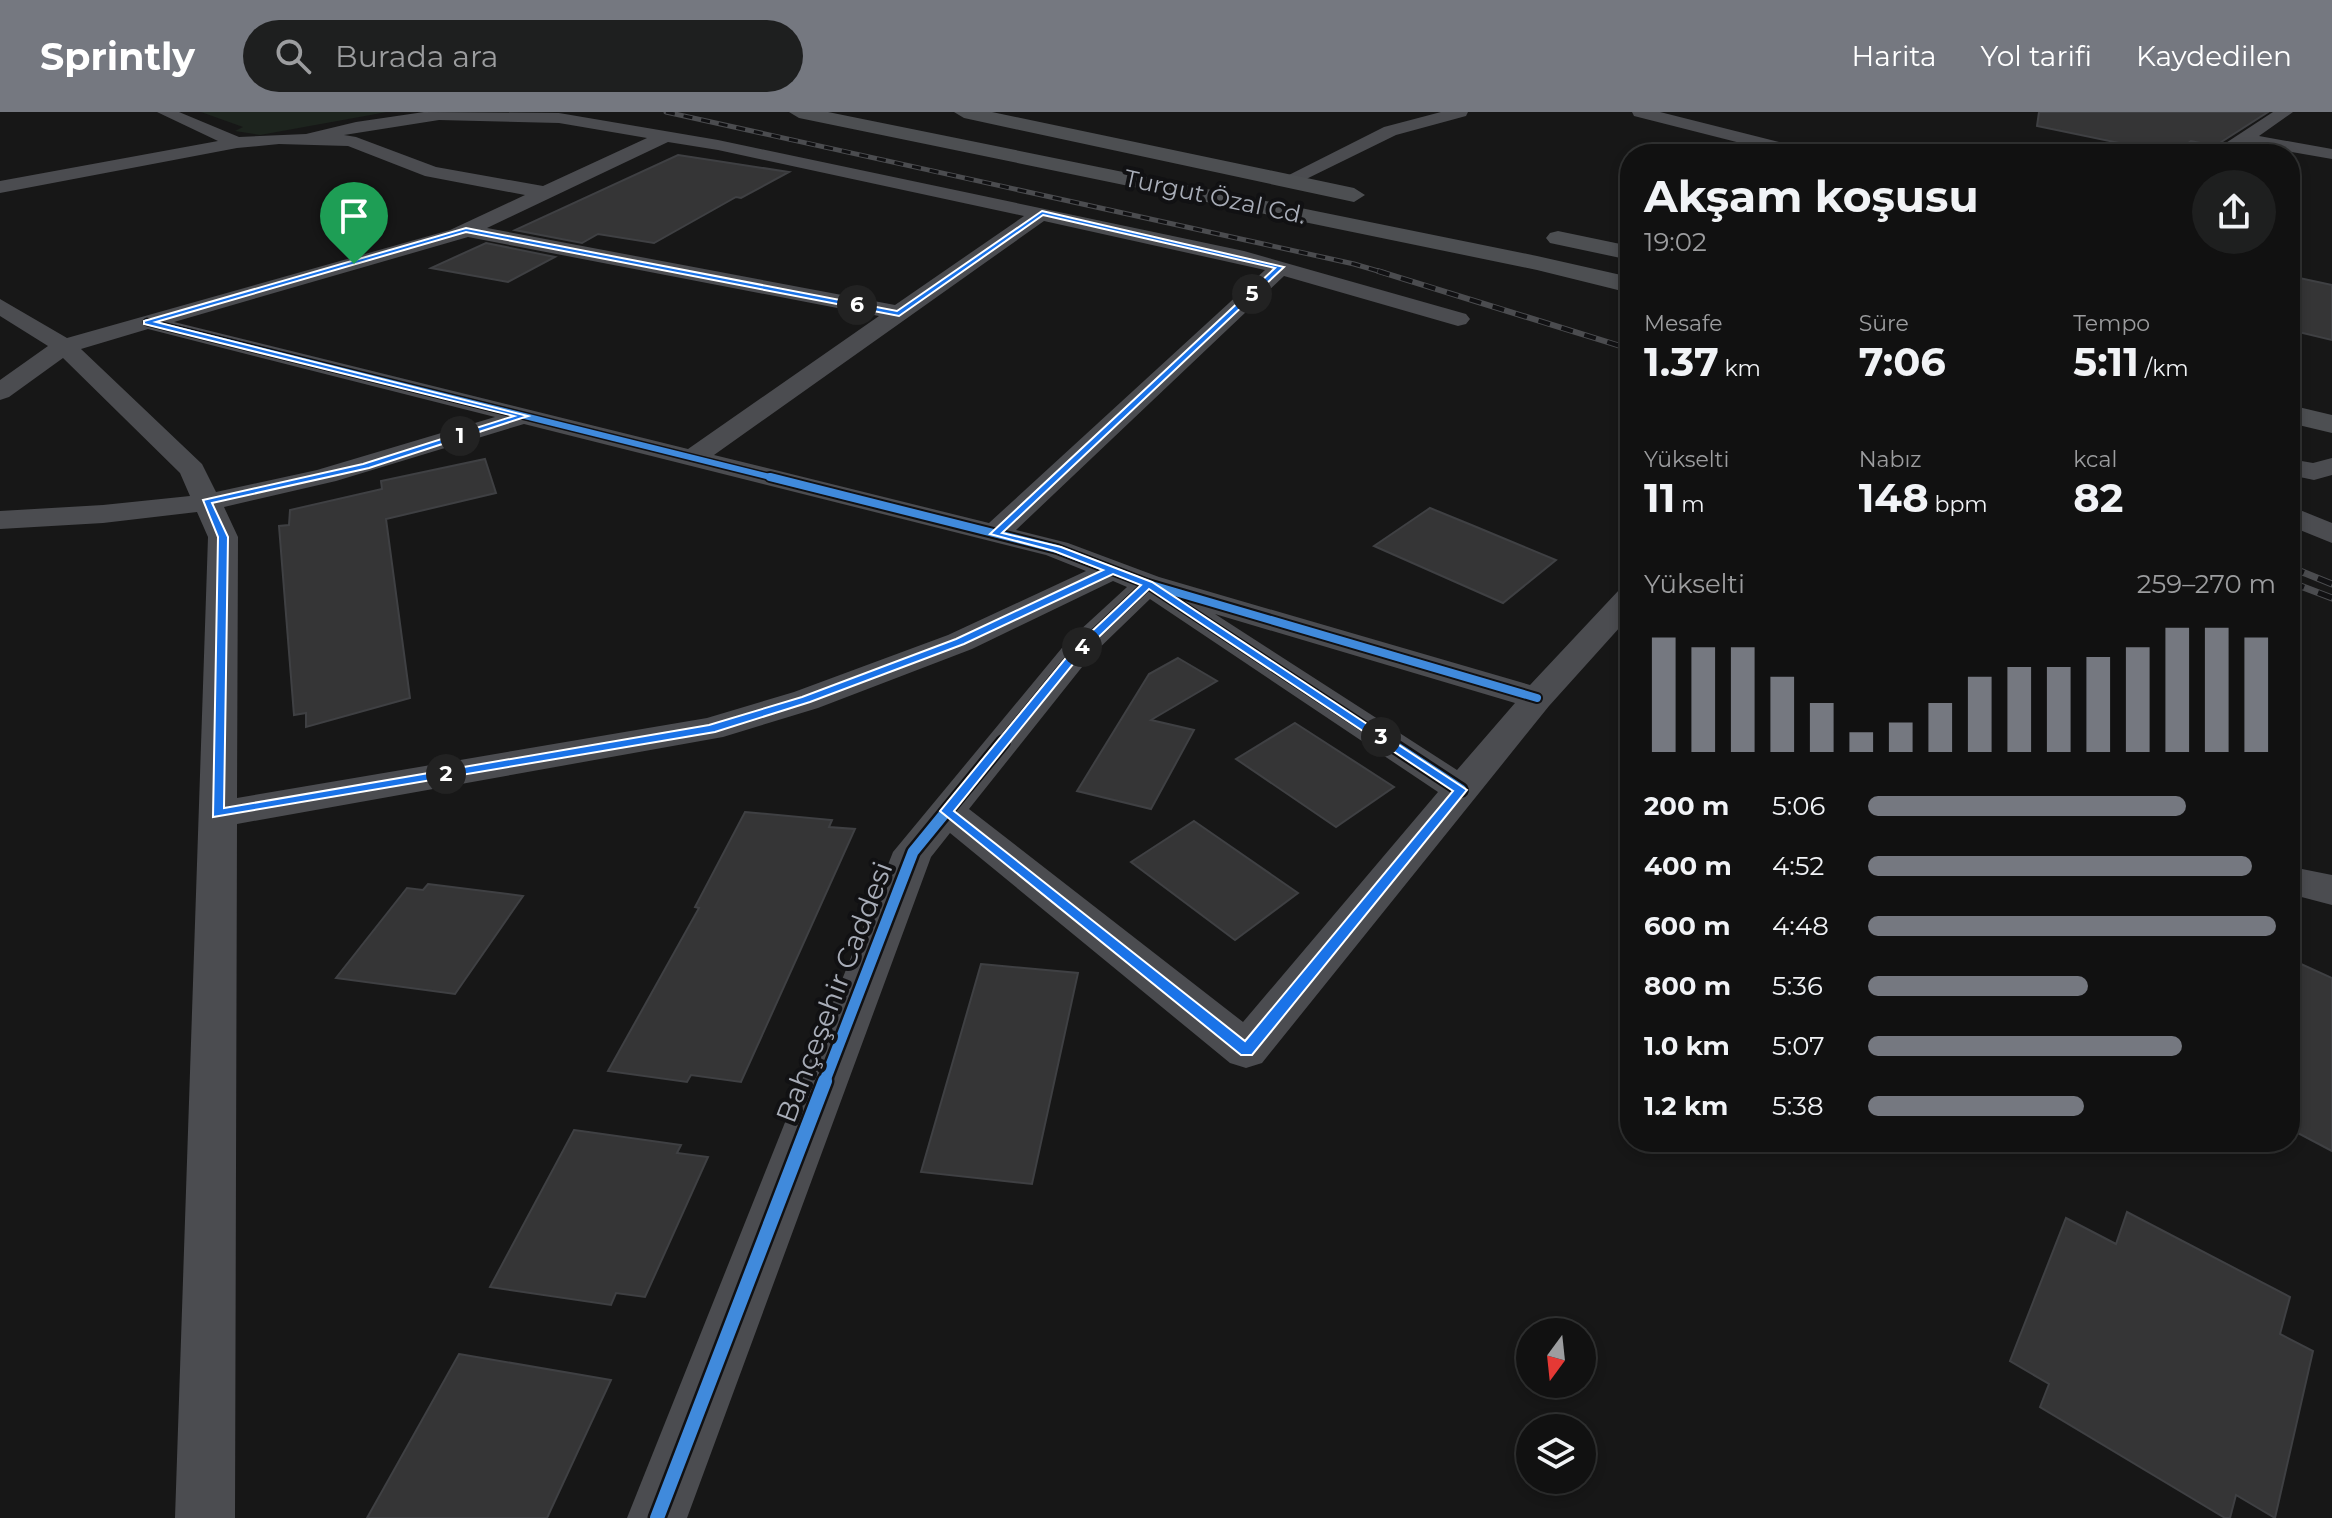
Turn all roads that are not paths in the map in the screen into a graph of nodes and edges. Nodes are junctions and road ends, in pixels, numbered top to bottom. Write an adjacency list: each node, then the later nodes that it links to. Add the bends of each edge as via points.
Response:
1 (165, 112): 12 (street)
2 (799, 112): 8 (main road, Turgut Özal Cd.)
3 (872, 112): 8 (main road)
4 (964, 112): 20 (main road, Turgut Özal Cd.)
5 (1460, 112): 20 (street, via 1390,131)
6 (1640, 112): 13 (street)
7 (2285, 112): 10 (street)
8 (833, 119): 29 (main road, Turgut Özal Cd.)
9 (666, 136): 11 (street, via 559,118 482,114 399,119); 22 (street); 24 (street)
10 (2243, 138): 14 (street); 15 (street)
11 (309, 139): 12 (street); 22 (street, via 350,141 432,172)
12 (237, 143): 19 (street)
13 (1766, 144)
14 (2234, 144)
15 (2276, 144)
16 (2300, 148): 17 (street)
17 (2332, 154)
18 (0, 170): 19 (street)
19 (36, 180): 21 (street)
20 (1287, 181): 23 (main road, Turgut Özal Cd.)
21 (0, 187)
22 (549, 193): 25 (street)
23 (1380, 200)
24 (1042, 213): 28 (street); 31 (street)
25 (466, 230): 31 (street); 33 (street)
26 (1536, 234): 27 (main road)
27 (1620, 251)
28 (1281, 267): 32 (street); 47 (street)
29 (1620, 283)
30 (0, 306): 34 (street)
31 (899, 313): 41 (street)
32 (1458, 319)
33 (147, 322): 34 (street); 36 (street)
34 (64, 346): 35 (street); 44 (street, via 192,470)
35 (0, 392)
36 (523, 416): 41 (street); 44 (street, via 366,466)
37 (2300, 416): 38 (main road)
38 (2332, 424)
39 (2300, 444): 40 (main road)
40 (2332, 452)
41 (692, 458): 47 (street)
42 (2332, 466): 43 (street, via 2314,472)
43 (2300, 469)
44 (206, 502): 45 (street); 54 (street, via 223,537)
45 (0, 520)
46 (2300, 520): 48 (street)
47 (995, 534): 49 (street, via 1057,549)
48 (2332, 534)
49 (1130, 577): 51 (street); 52 (street); 53 (street, Bahçeşehir Caddesi, via 1078,650); 54 (street, via 806,700 710,729)
50 (1620, 608): 51 (street)
51 (1537, 698): 52 (street)
52 (1461, 790): 53 (street, via 1246,1050)
53 (947, 811): 56 (street, Bahçeşehir Caddesi, via 913,852)
54 (218, 814): 55 (street)
55 (205, 1518)
56 (657, 1518)

